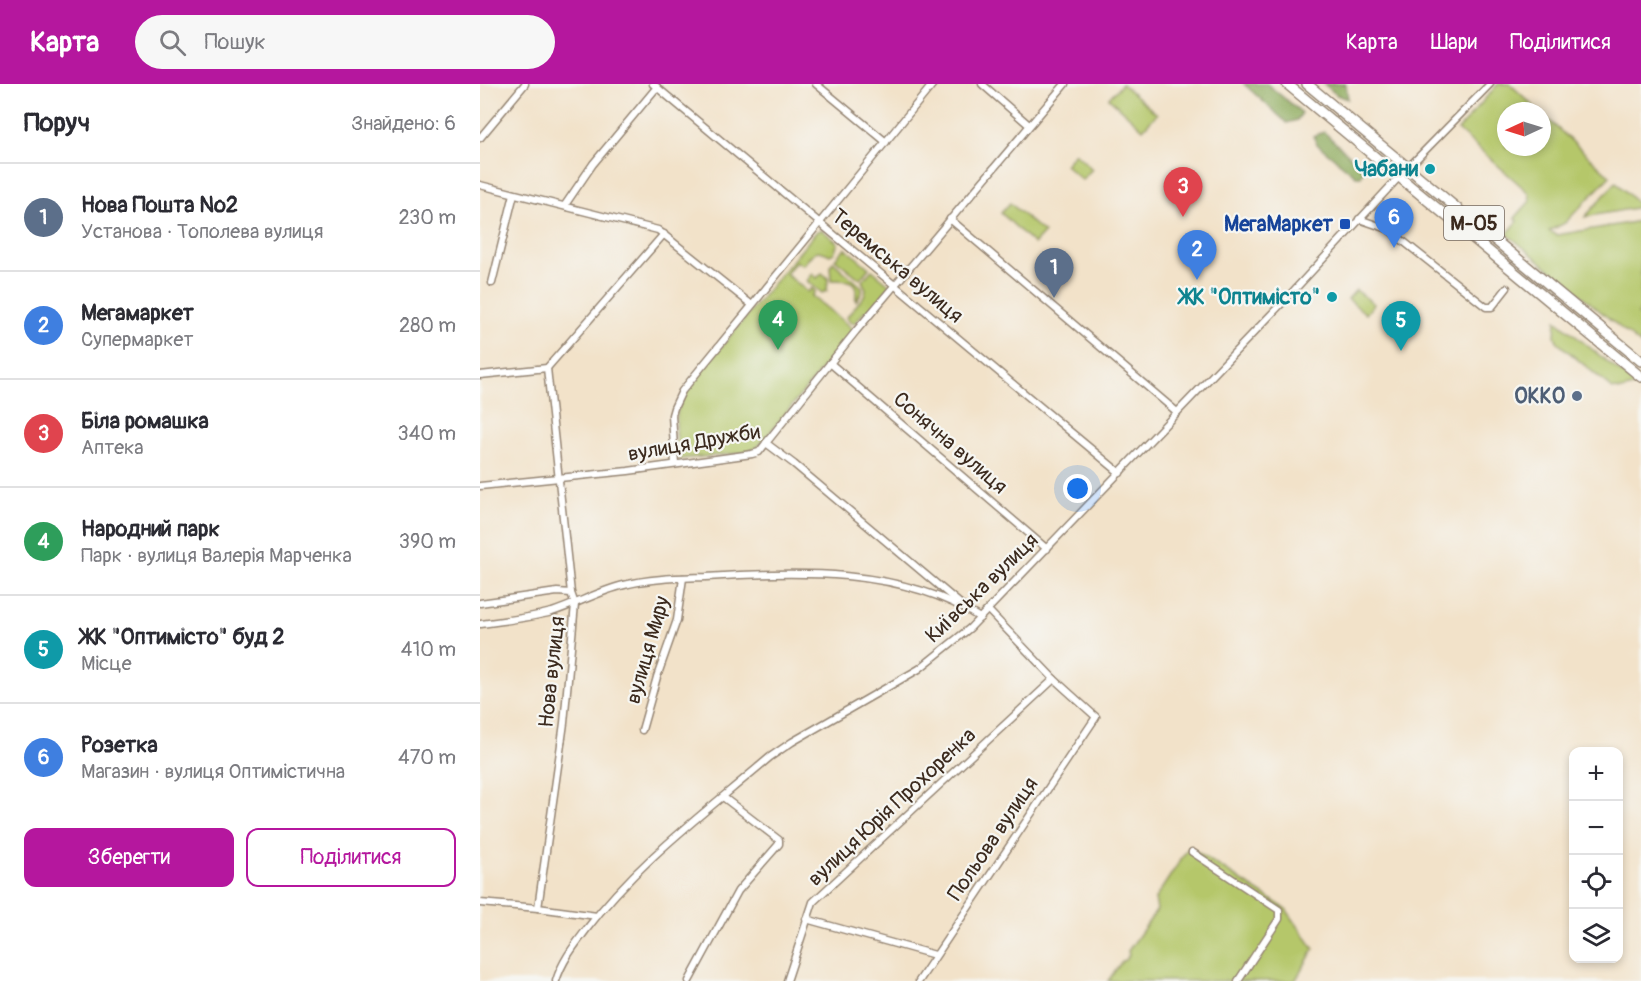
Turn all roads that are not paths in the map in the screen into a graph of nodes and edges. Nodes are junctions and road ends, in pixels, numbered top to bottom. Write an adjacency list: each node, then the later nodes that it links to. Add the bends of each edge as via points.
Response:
1 (525, 84): 11 (street)
2 (816, 84): 12 (street)
3 (933, 84): 12 (street)
4 (982, 84): 10 (street)
5 (1065, 84): 10 (street)
6 (1287, 84): 14 (highway, М-05)
7 (1307, 84): 13 (highway, М-05)
8 (1490, 84): 13 (street, Київська вулиця)
9 (655, 86): 17 (street); 20 (street, Теремська вулиця)
10 (1029, 125): 18 (street)
11 (480, 138)
12 (886, 142): 20 (street)
13 (1408, 167): 14 (street, Київська вулиця); 26 (highway, М-05)
14 (1399, 177): 19 (street, Київська вулиця); 30 (highway, М-05)
15 (480, 185): 16 (street)
16 (514, 194): 17 (street); 22 (street)
17 (565, 205): 21 (street)
18 (950, 219): 23 (street); 31 (street)
19 (1359, 219): 24 (street, via 1388,229 1486,307 1492,307); 31 (street, Київська вулиця)
20 (820, 224): 23 (street, Теремська вулиця); 25 (street)
21 (664, 234): 25 (street); 28 (street)
22 (492, 283)
23 (894, 285): 27 (street); 34 (street, Теремська вулиця)
24 (1507, 288)
25 (752, 305): 33 (street, via 677,400 672,415)
26 (1641, 361)
27 (830, 363): 32 (street); 37 (street, Сонячна вулиця)
28 (547, 368): 29 (street); 35 (street, Нова вулиця)
29 (480, 375)
30 (1641, 377)
31 (1178, 412): 34 (street, Київська вулиця)
32 (766, 443): 33 (street, вулиця Дружби, via 752,454); 42 (street, вулиця Дружби)
33 (675, 464): 35 (street, вулиця Дружби)
34 (1120, 473): 37 (street, Київська вулиця)
35 (559, 478): 36 (street, вулиця Дружби); 39 (street, Нова вулиця)
36 (480, 486)
37 (1047, 549): 43 (street, Київська вулиця)
38 (683, 578): 41 (street, via 623,585); 42 (street, via 771,572 826,574 918,590); 47 (street, вулиця Миру, via 677,620)
39 (571, 593): 40 (street); 41 (street, Нова вулиця)
40 (480, 603)
41 (575, 604): 45 (street); 51 (street, Нова вулиця, via 564,723)
42 (964, 607): 44 (street)
43 (988, 610): 44 (street, Київська вулиця); 46 (street)
44 (980, 618): 48 (street, Київська вулиця, via 919,669 792,742)
45 (480, 624)
46 (1054, 679): 53 (street, вулиця Юрія Прохоренка, via 813,902); 54 (street, Польова вулиця, via 1096,717)
47 (642, 730)
48 (723, 797): 52 (street, Київська вулиця, via 640,867); 56 (street, via 779,840 738,891)
49 (1192, 852): 59 (street, via 1279,910 1279,919)
50 (480, 903): 51 (street)
51 (538, 908): 52 (street)
52 (597, 916): 55 (street, Київська вулиця, via 567,956)
53 (806, 919): 54 (street); 57 (street, вулиця Юрія Прохоренка)
54 (935, 955): 58 (street, Польова вулиця)
55 (556, 981)
56 (689, 981)
57 (787, 981)
58 (919, 981)
59 (1238, 981)

